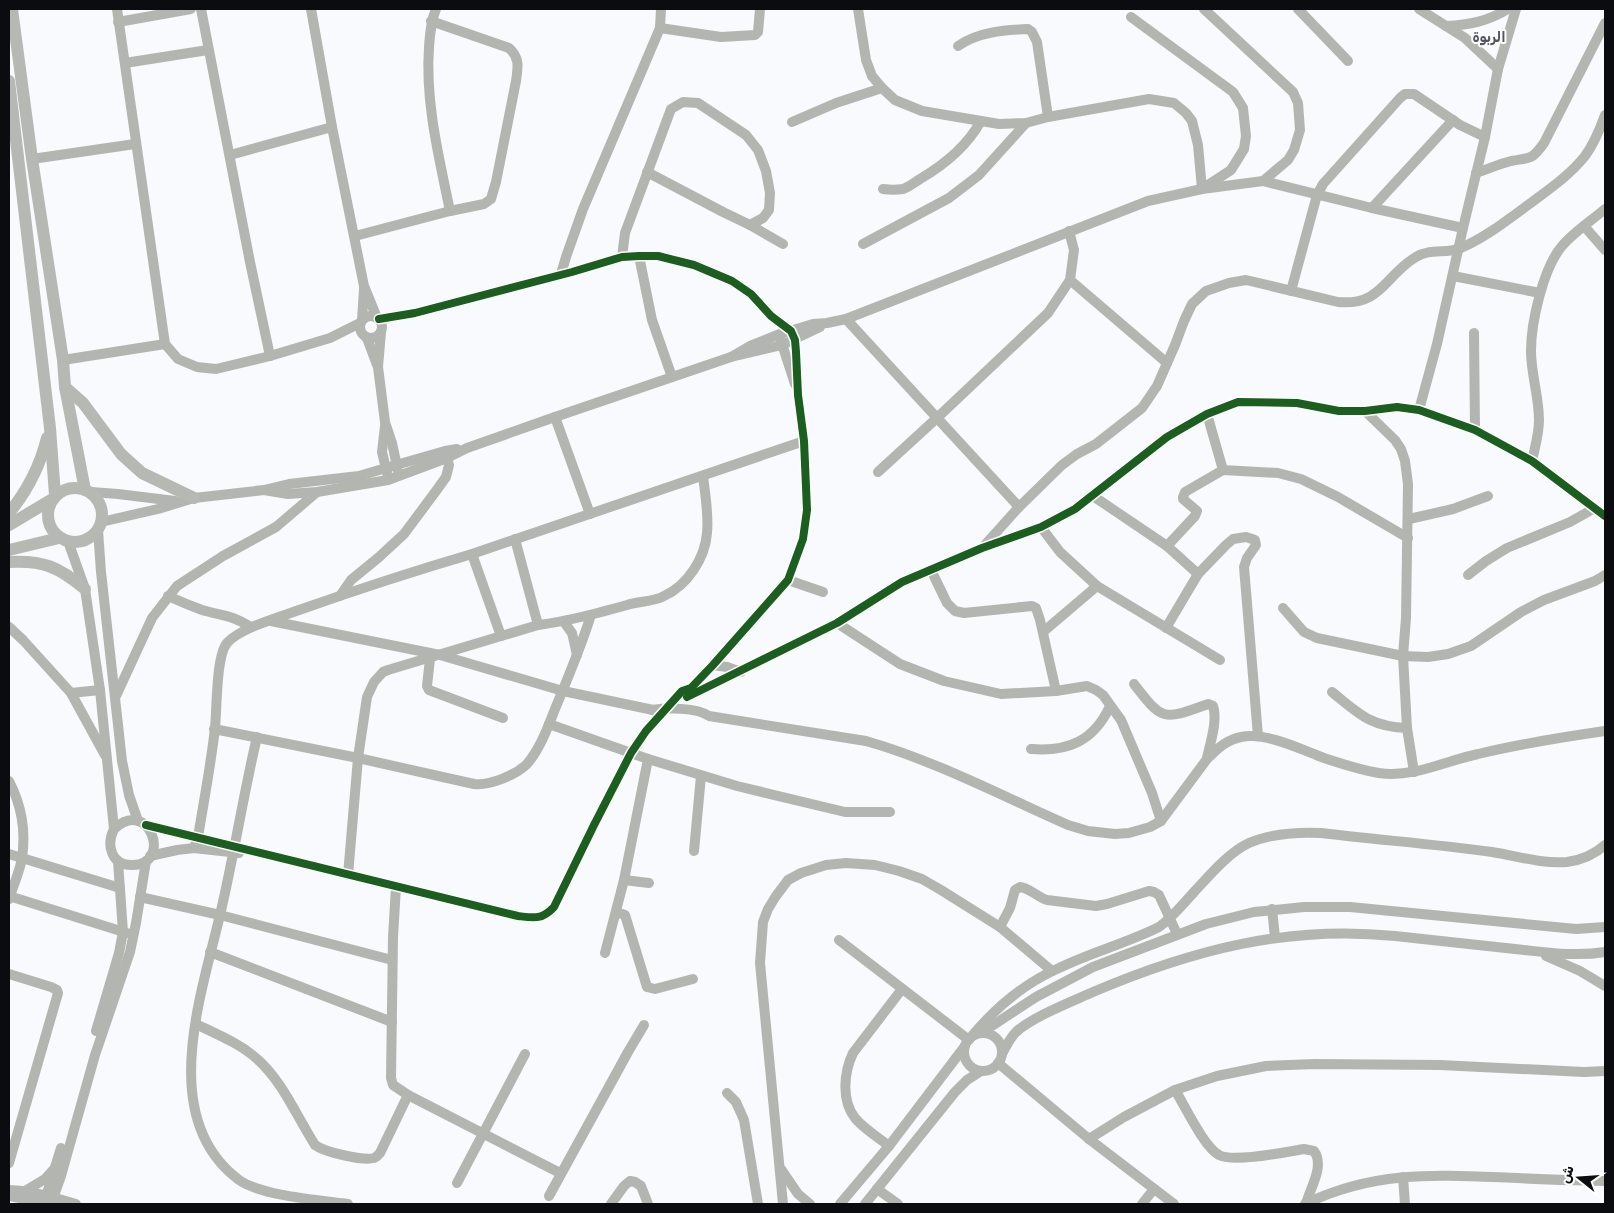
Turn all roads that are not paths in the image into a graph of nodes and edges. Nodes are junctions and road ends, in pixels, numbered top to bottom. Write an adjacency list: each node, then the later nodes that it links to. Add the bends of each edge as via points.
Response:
1 (12, 9): 38 (main road)
2 (117, 9): 17 (street)
3 (191, 9): 17 (street)
4 (201, 9): 22 (street)
5 (436, 9): 16 (street)
6 (661, 9): 20 (street)
7 (760, 9): 20 (street, via 755,35 721,37)
8 (858, 9): 27 (street, via 866,60 872,76)
9 (1298, 9): 23 (street)
10 (1419, 9): 19 (street)
11 (1508, 9): 19 (street, via 1482,22)
12 (1516, 9): 25 (street)
13 (1206, 10): 41 (street, via 1293,92 1298,103 1300,130 1294,150 1288,160)
14 (314, 12): 34 (street)
15 (1131, 17): 43 (street, via 1233,92 1242,108 1246,136 1244,149 1231,170)
16 (431, 21): 47 (street, via 427,69 431,111); 47 (street, via 509,48 516,54 518,68 491,199 484,204)
17 (118, 22): 24 (street)
18 (1605, 23): 40 (street, via 1536,154 1526,160 1512,161)
19 (1446, 26): 25 (street)
20 (660, 28): 59 (street, via 583,209)
21 (958, 46): 29 (street, via 969,38 1005,30 1028,29 1032,32 1037,42)
22 (208, 50): 24 (street); 37 (street)
23 (1348, 62)
24 (125, 63): 36 (street)
25 (1498, 69): 35 (street)
26 (9, 82): 89 (main road)
27 (882, 88): 31 (street, via 895,100 922,111); 32 (street)
28 (1605, 115): 55 (street, via 1593,143 1572,170 1481,239)
29 (1048, 117): 33 (street); 43 (street, via 1149,99 1174,103 1192,122 1198,145)
30 (1453, 120): 35 (street); 44 (street, via 1418,96 1405,94 1356,145); 45 (street)
31 (981, 121): 33 (street); 42 (street, via 956,153 935,170 905,188)
32 (792, 122)
33 (1026, 124): 54 (street, via 979,175 949,198)
34 (332, 127): 37 (street); 52 (street)
35 (1485, 137): 40 (street)
36 (135, 144): 38 (street); 76 (street)
37 (230, 155): 77 (street)
38 (32, 159): 78 (main road)
39 (647, 172): 48 (street); 48 (street, via 671,109 683,102 698,103 746,135 758,150 766,171 769,210 763,218); 58 (street, via 625,233)
40 (1476, 173): 50 (street)
41 (1263, 181): 43 (street); 44 (street)
42 (883, 188)
43 (1202, 189): 51 (street, via 1148,202)
44 (1317, 195): 45 (street); 63 (street)
45 (1372, 208): 50 (street)
46 (1605, 209): 49 (street)
47 (450, 211): 52 (street)
48 (750, 225): 53 (street)
49 (1584, 226): 56 (street); 64 (street, via 1562,245 1554,257)
50 (1463, 228): 55 (street)
51 (1069, 231): 61 (street, via 1074,250); 67 (street)
52 (355, 236): 62 (street)
53 (783, 244)
54 (864, 244)
55 (1458, 250): 60 (street); 63 (street, via 1418,256 1379,291 1357,302 1338,302)
56 (1605, 250)
57 (639, 256): 58 (street); 69 (street, via 658,256 694,265 732,281 751,294); 81 (street, via 652,320)
58 (622, 257): 59 (street)
59 (561, 274): 65 (street)
60 (1453, 276): 64 (street); 84 (street)
61 (1070, 280): 79 (street); 88 (street, via 1048,313)
62 (364, 286): 66 (street); 68 (street)
63 (1291, 291): 79 (street, via 1246,280 1206,291 1192,304)
64 (1540, 293): 94 (street, via 1531,352 1540,417)
65 (416, 313): 66 (street); 70 (street)
66 (378, 318): 68 (street, via 369,316); 70 (street)
67 (846, 318): 72 (street); 88 (street)
68 (361, 321): 73 (street, via 360,332); 74 (street)
69 (782, 324): 72 (street); 75 (street)
70 (382, 331): 73 (street, via 375,338); 80 (street)
71 (1474, 333): 90 (street)
72 (793, 335): 75 (street); 83 (street)
73 (365, 337): 74 (street); 80 (street)
74 (330, 338): 77 (street)
75 (781, 340): 81 (street, via 750,346 731,357); 83 (street)
76 (165, 344): 77 (street, via 178,359 216,369); 78 (street)
77 (270, 356)
78 (62, 360): 82 (main road)
79 (1168, 363): 109 (street, via 1142,408 1096,444 1062,465)
80 (378, 367): 95 (street, via 385,422 392,443)
81 (672, 377): 87 (street)
82 (65, 387): 102 (main road); 107 (main road, via 83,403 121,454 142,473)
83 (798, 394): 91 (street)
84 (1419, 410): 85 (street, via 1396,407); 90 (street)
85 (1365, 411): 86 (street, via 1339,411 1297,403 1238,402); 114 (street, via 1395,440 1403,455 1408,484)
86 (1207, 414): 96 (street); 104 (street, via 1168,437)
87 (555, 417): 92 (street); 112 (street)
88 (938, 418): 97 (street); 109 (street)
89 (50, 428): 106 (main road); 111 (main road, via 42,460 19,502)
90 (1475, 430): 94 (street)
91 (804, 441): 99 (street); 130 (street, via 807,510 803,539)
92 (467, 448): 93 (street); 95 (street)
93 (447, 458): 98 (street); 135 (street, via 446,477 404,534 351,580)
94 (1532, 461): 110 (street)
95 (391, 466): 98 (street); 100 (street); 101 (street, via 359,476)
96 (1223, 470): 118 (street, via 1278,473 1301,479); 121 (street, via 1183,496 1197,511)
97 (878, 472)
98 (399, 476): 100 (street)
99 (703, 476): 112 (street); 137 (street, via 707,534 701,556 691,574 663,597)
100 (388, 480): 103 (street)
101 (264, 490): 103 (street, via 288,494); 107 (street)
102 (88, 491): 106 (main road, via 69,489); 108 (street); 116 (main road, via 100,505)
103 (317, 492): 134 (street, via 276,527 222,556 177,586)
104 (1093, 496): 117 (street); 121 (street)
105 (1488, 496): 114 (street, via 1453,509)
106 (53, 498): 115 (main road); 120 (main road, via 48,519 54,532)
107 (194, 498): 108 (street)
108 (178, 502): 116 (street)
109 (1019, 507): 122 (street)
110 (1595, 508): 113 (street); 128 (street, via 1507,548)
111 (9, 513)
112 (590, 514): 119 (street)
113 (1605, 516)
114 (1408, 519): 118 (street)
115 (9, 525)
116 (100, 526): 120 (main road, via 83,540); 162 (street, via 101,572)
117 (1041, 527): 122 (street); 131 (street, via 1060,552)
118 (1408, 538): 149 (street)
119 (515, 539): 124 (street); 141 (street)
120 (64, 540): 123 (main road); 132 (street)
121 (1167, 546): 127 (street)
122 (982, 548): 126 (street)
123 (9, 550)
124 (472, 554): 135 (street); 146 (street)
125 (9, 562): 132 (main road, via 47,565)
126 (931, 570): 140 (street, via 902,582); 145 (street, via 955,611 964,613 1032,606 1036,608)
127 (1198, 574): 144 (street); 170 (street, via 1234,540 1246,537 1255,540 1256,546 1244,567)
128 (1468, 575)
129 (1605, 575): 149 (street, via 1521,612 1471,646 1448,654)
130 (788, 580): 133 (street); 152 (street)
131 (1097, 586): 144 (street); 145 (street)
132 (86, 589): 156 (street)
133 (823, 592)
134 (168, 596): 143 (street, via 201,610 228,615); 162 (street, via 152,618)
135 (340, 596): 138 (street)
136 (1283, 608): 149 (street, via 1300,628 1317,638)
137 (591, 615): 139 (street); 148 (street)
138 (270, 621): 143 (street); 147 (street)
139 (564, 622): 141 (street); 148 (street, via 572,633)
140 (837, 623): 153 (street); 158 (street, via 900,664 944,681 1001,694)
141 (538, 625): 146 (street)
142 (9, 627): 160 (street)
143 (251, 627): 168 (street, via 227,643 220,659)
144 (1166, 628): 151 (street)
145 (1043, 632): 158 (street)
146 (501, 636): 147 (street)
147 (440, 655): 150 (street); 157 (street)
148 (577, 656): 157 (street)
149 (1403, 656): 167 (street)
150 (430, 659): 165 (street, via 429,690); 174 (street, via 383,672 374,682 367,698)
151 (1220, 660)
152 (710, 668): 153 (street, via 727,667); 154 (street, via 714,678); 161 (street)
153 (741, 672): 154 (street)
154 (723, 681): 161 (street)
155 (1134, 684): 176 (street, via 1151,706 1168,716 1208,704 1213,706 1213,730)
156 (100, 690): 160 (street); 177 (street)
157 (563, 691): 164 (street); 166 (street)
158 (1056, 691): 163 (street, via 1087,686 1103,695)
159 (1332, 692): 167 (street, via 1371,721 1383,726)
160 (71, 693): 177 (street)
161 (689, 693): 164 (street, via 682,691)
162 (116, 696): 183 (street, via 122,761 129,795)
163 (1110, 706): 172 (street, via 1096,730 1076,744 1048,751); 182 (street, via 1121,720)
164 (669, 711): 173 (street); 182 (street, via 702,713 887,747 1088,831 1129,833)
165 (504, 718)
166 (549, 724): 173 (street); 174 (street, via 526,765 490,784 474,784)
167 (1407, 728): 178 (street)
168 (214, 729): 171 (street); 185 (street)
169 (1605, 731): 178 (street, via 1477,754)
170 (1258, 736): 176 (street, via 1231,739); 178 (street, via 1356,768 1380,773)
171 (256, 737): 174 (street); 188 (street)
172 (1031, 749)
173 (631, 753): 175 (street); 197 (street, via 548,914 538,918 518,916)
174 (358, 758): 194 (street)
175 (648, 759): 179 (street); 195 (street)
176 (1207, 759): 182 (street)
177 (107, 760): 184 (street)
178 (1414, 772)
179 (701, 776): 181 (street, via 845,812); 189 (street)
180 (9, 781): 191 (street, via 22,819)
181 (890, 812)
182 (1161, 821)
183 (142, 823): 184 (street, via 124,821); 185 (street); 192 (street, via 154,839 154,848)
184 (114, 829): 193 (street, via 109,846)
185 (198, 836): 187 (street); 188 (street)
186 (1605, 845): 204 (street, via 1579,859 1547,862 1491,852 1296,832 1248,844 1233,854)
187 (194, 848): 188 (street); 192 (street)
188 (233, 849): 194 (street); 203 (street)
189 (694, 851)
190 (9, 854): 191 (street)
191 (22, 858): 198 (street); 199 (street)
192 (148, 858): 193 (street, via 132,866); 200 (street)
193 (118, 861): 198 (street)
194 (348, 875): 197 (street)
195 (624, 880): 196 (street); 202 (street)
196 (649, 883)
197 (396, 887): 216 (street)
198 (120, 888): 207 (street)
199 (9, 897): 207 (street)
200 (140, 897): 203 (street); 209 (street)
201 (1272, 909): 206 (street, via 1350,907 1576,929); 208 (street); 210 (street)
202 (616, 912): 215 (street); 219 (street, via 624,915 647,987 655,989)
203 (220, 915): 213 (street); 216 (street)
204 (1171, 919): 205 (street, via 1159,895 1154,892 1096,906 1039,898 1020,887 1015,890); 208 (street); 217 (street, via 1147,933)
205 (1000, 927): 217 (street); 237 (street, via 922,879 875,865 826,865 788,880 763,922 761,953)
206 (1605, 927)
207 (123, 932): 209 (street); 238 (street)
208 (1177, 934): 225 (street, via 1074,976 1036,996)
209 (134, 935): 238 (street)
210 (1275, 937): 212 (street, via 1319,933 1370,934); 227 (street, via 1200,954 1100,989 1025,1025 1010,1039)
211 (839, 940): 221 (street)
212 (1531, 951): 214 (street, via 1570,955); 220 (street, via 1564,963)
213 (210, 952): 222 (street); 223 (street)
214 (1605, 952)
215 (605, 954)
216 (392, 960): 222 (street)
217 (1052, 971): 225 (street, via 1009,999)
218 (9, 974): 236 (street, via 51,986 58,994)
219 (692, 979)
220 (1605, 986)
221 (902, 989): 225 (street); 235 (street, via 853,1053 847,1072 846,1095 852,1114)
222 (392, 1022): 232 (street, via 392,1082)
223 (196, 1024): 232 (street, via 255,1057 273,1076 315,1145 325,1150 363,1158 377,1156); 251 (street, via 192,1101 202,1134 214,1156 248,1186)
224 (644, 1025): 239 (street)
225 (972, 1039): 227 (street, via 991,1034 1002,1049); 228 (street, via 965,1056 969,1064); 235 (street)
226 (525, 1054): 233 (street)
227 (1000, 1058): 228 (street, via 991,1069); 234 (street)
228 (982, 1070): 243 (street, via 955,1092)
229 (1605, 1071): 230 (street, via 1440,1065 1266,1066 1217,1076)
230 (1175, 1090): 234 (street); 262 (street, via 1203,1137 1219,1155 1234,1158 1304,1149 1314,1151 1319,1160 1318,1169)
231 (727, 1093): 254 (street, via 736,1102 744,1120)
232 (408, 1095): 233 (street)
233 (483, 1134): 239 (street); 242 (street)
234 (1089, 1139): 244 (street)
235 (889, 1146): 257 (street)
236 (9, 1163)
237 (780, 1169): 255 (street); 256 (street, via 798,1194)
238 (58, 1172): 246 (street); 249 (street); 250 (street, via 62,1187)
239 (560, 1173): 248 (street)
240 (1403, 1177): 241 (street, via 1452,1175); 262 (street, via 1368,1181 1336,1190); 263 (street)
241 (1605, 1181)
242 (457, 1183)
243 (877, 1189): 258 (street); 259 (street)
244 (1154, 1189): 260 (street); 261 (street)
245 (9, 1190): 246 (street)
246 (25, 1191): 249 (street)
247 (9, 1196): 249 (street)
248 (549, 1196)
249 (49, 1200): 250 (street)
250 (72, 1203)
251 (348, 1204)
252 (611, 1204): 253 (street, via 624,1186 634,1182 641,1186)
253 (648, 1204)
254 (758, 1204)
255 (784, 1204)
256 (810, 1204)
257 (840, 1204)
258 (865, 1204)
259 (898, 1204)
260 (1142, 1204)
261 (1174, 1204)
262 (1306, 1204)
263 (1405, 1204)

